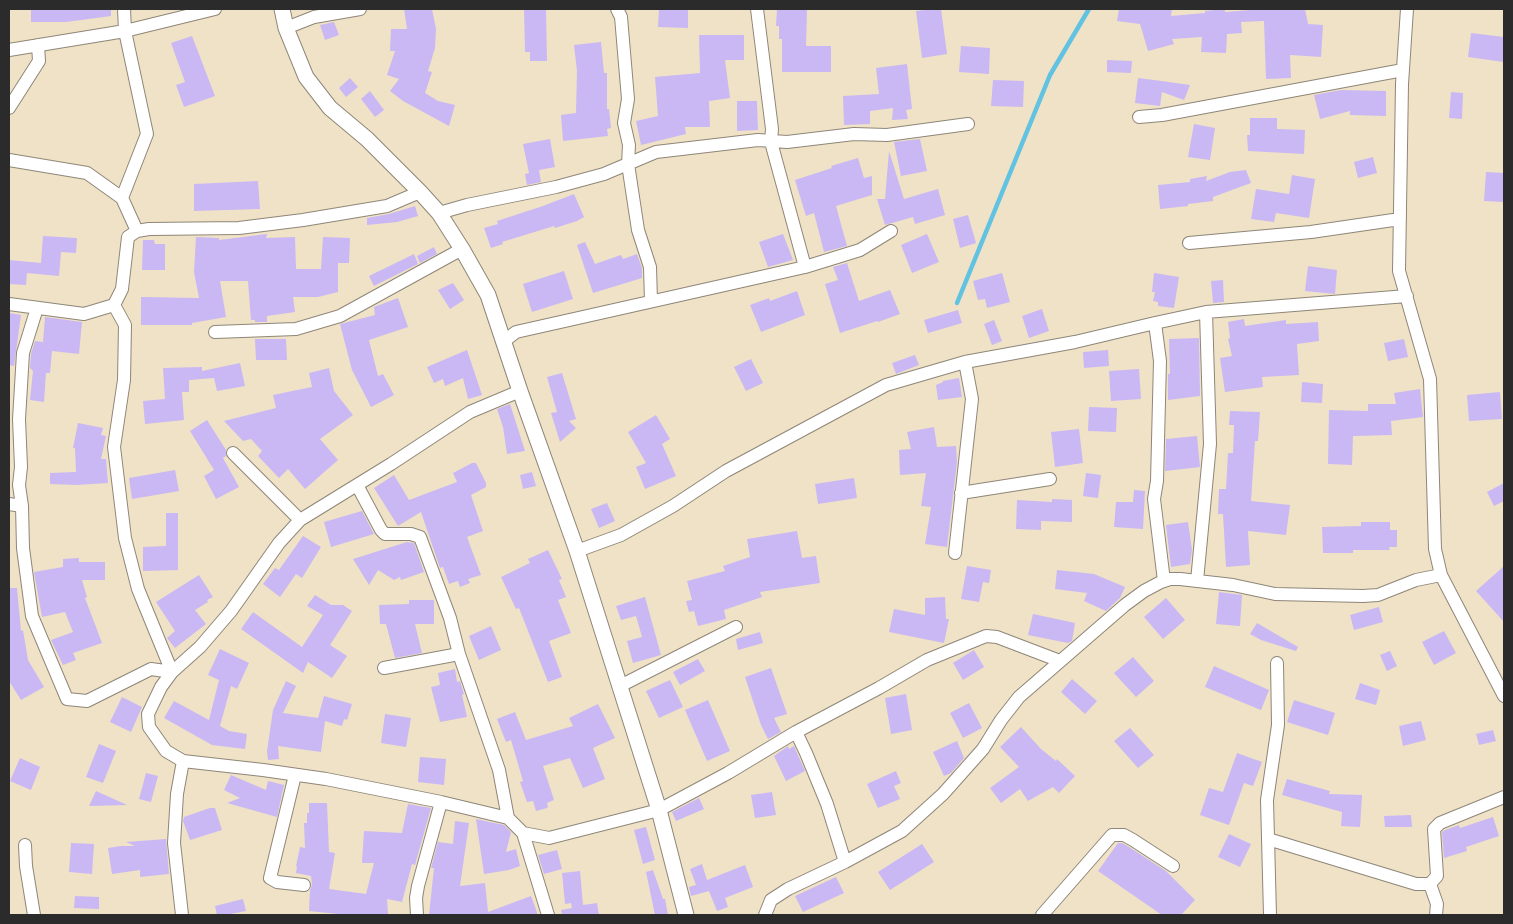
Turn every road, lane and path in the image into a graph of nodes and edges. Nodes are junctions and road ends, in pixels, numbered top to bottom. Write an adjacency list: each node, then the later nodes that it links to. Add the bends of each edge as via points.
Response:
1 (124, 9): 9 (street)
2 (215, 9): 9 (street)
3 (282, 9): 8 (street)
4 (360, 9): 8 (street, via 314,16)
5 (617, 9): 18 (street, via 621,17 628,99 624,123 629,145)
6 (757, 9): 16 (street)
7 (1407, 9): 12 (street)
8 (286, 28): 19 (street, via 306,77 330,108 367,138)
9 (125, 31): 10 (street); 20 (street, via 148,134)
10 (38, 45): 11 (street); 13 (street, via 39,60)
11 (9, 50)
12 (1404, 70): 14 (street); 22 (street)
13 (9, 108)
14 (1139, 117)
15 (968, 124): 16 (street, via 888,134)
16 (771, 142): 18 (street, via 758,140 656,152); 27 (street)
17 (9, 160): 20 (street, via 87,173)
18 (628, 164): 21 (street, via 556,187); 29 (street, via 638,230 650,267)
19 (420, 192): 21 (street); 23 (street, via 386,206 303,220 238,228)
20 (122, 198): 23 (street)
21 (439, 213): 26 (street)
22 (1400, 219): 25 (street, via 1311,232); 28 (street, via 1398,271)
23 (137, 231): 31 (street, via 128,238 122,289)
24 (891, 231): 27 (street, via 860,250)
25 (1189, 243)
26 (462, 249): 35 (street, via 340,316 296,329); 36 (street, via 488,294)
27 (805, 267): 29 (street)
28 (1407, 296): 33 (street); 48 (street, via 1430,379 1435,549)
29 (651, 301): 36 (street, via 516,332)
30 (9, 304): 32 (street)
31 (114, 305): 32 (street, via 84,314); 56 (street, via 125,324 124,380 114,447 125,538 138,589)
32 (37, 308): 44 (street, via 23,353 19,419)
33 (1206, 312): 34 (street); 50 (street, via 1210,444)
34 (1155, 323): 37 (street, via 1075,342); 49 (street, via 1160,361 1154,499)
35 (215, 332)
36 (503, 342): 38 (street)
37 (965, 362): 42 (street, via 972,400); 46 (street, via 886,385 726,471 621,535)
38 (520, 391): 41 (street, via 470,412); 46 (street)
39 (233, 453): 45 (street)
40 (1050, 479): 42 (street)
41 (357, 485): 45 (street); 52 (street, via 385,534 420,537 450,618)
42 (962, 493): 47 (street)
43 (9, 504): 44 (street)
44 (22, 506): 56 (street, via 23,548 32,616 67,699 88,701 151,669)
45 (300, 520): 56 (street, via 279,543 232,611)
46 (577, 551): 57 (street)
47 (955, 553)
48 (1440, 575): 50 (street, via 1416,580 1378,595 1364,596 1275,594); 58 (street)
49 (1164, 581): 50 (street); 53 (street, via 1125,605)
50 (1197, 581)
51 (736, 627): 57 (street)
52 (459, 654): 55 (street); 65 (street, via 499,770)
53 (1060, 661): 59 (street, via 997,637 986,636 927,660); 69 (street, via 1019,697 983,749 943,794 902,831)
54 (1277, 663): 67 (street, via 1278,725 1267,800)
55 (384, 668)
56 (172, 672): 60 (street, via 148,714 149,727 166,751)
57 (620, 686): 64 (street)
58 (1504, 696)
59 (796, 732): 64 (street); 69 (street, via 827,804)
60 (183, 761): 61 (street); 74 (street, via 174,843)
61 (295, 775): 63 (street); 72 (street, via 270,878 277,882)
62 (1504, 797): 71 (street, via 1440,823 1434,829 1437,876)
63 (441, 802): 65 (street); 75 (street, via 418,886)
64 (659, 810): 66 (street, via 549,838); 77 (street)
65 (508, 818): 66 (street)
66 (523, 833): 76 (street)
67 (1268, 839): 71 (street, via 1416,884); 80 (street)
68 (25, 845): 73 (street)
69 (845, 862): 78 (street, via 771,900)
70 (1173, 866): 79 (street, via 1133,840 1112,835)
71 (1430, 884): 81 (street, via 1437,904)
72 (304, 885)
73 (34, 915)
74 (182, 915)
75 (417, 915)
76 (548, 915)
77 (686, 915)
78 (765, 915)
79 (1042, 915)
80 (1270, 915)
81 (1436, 915)

